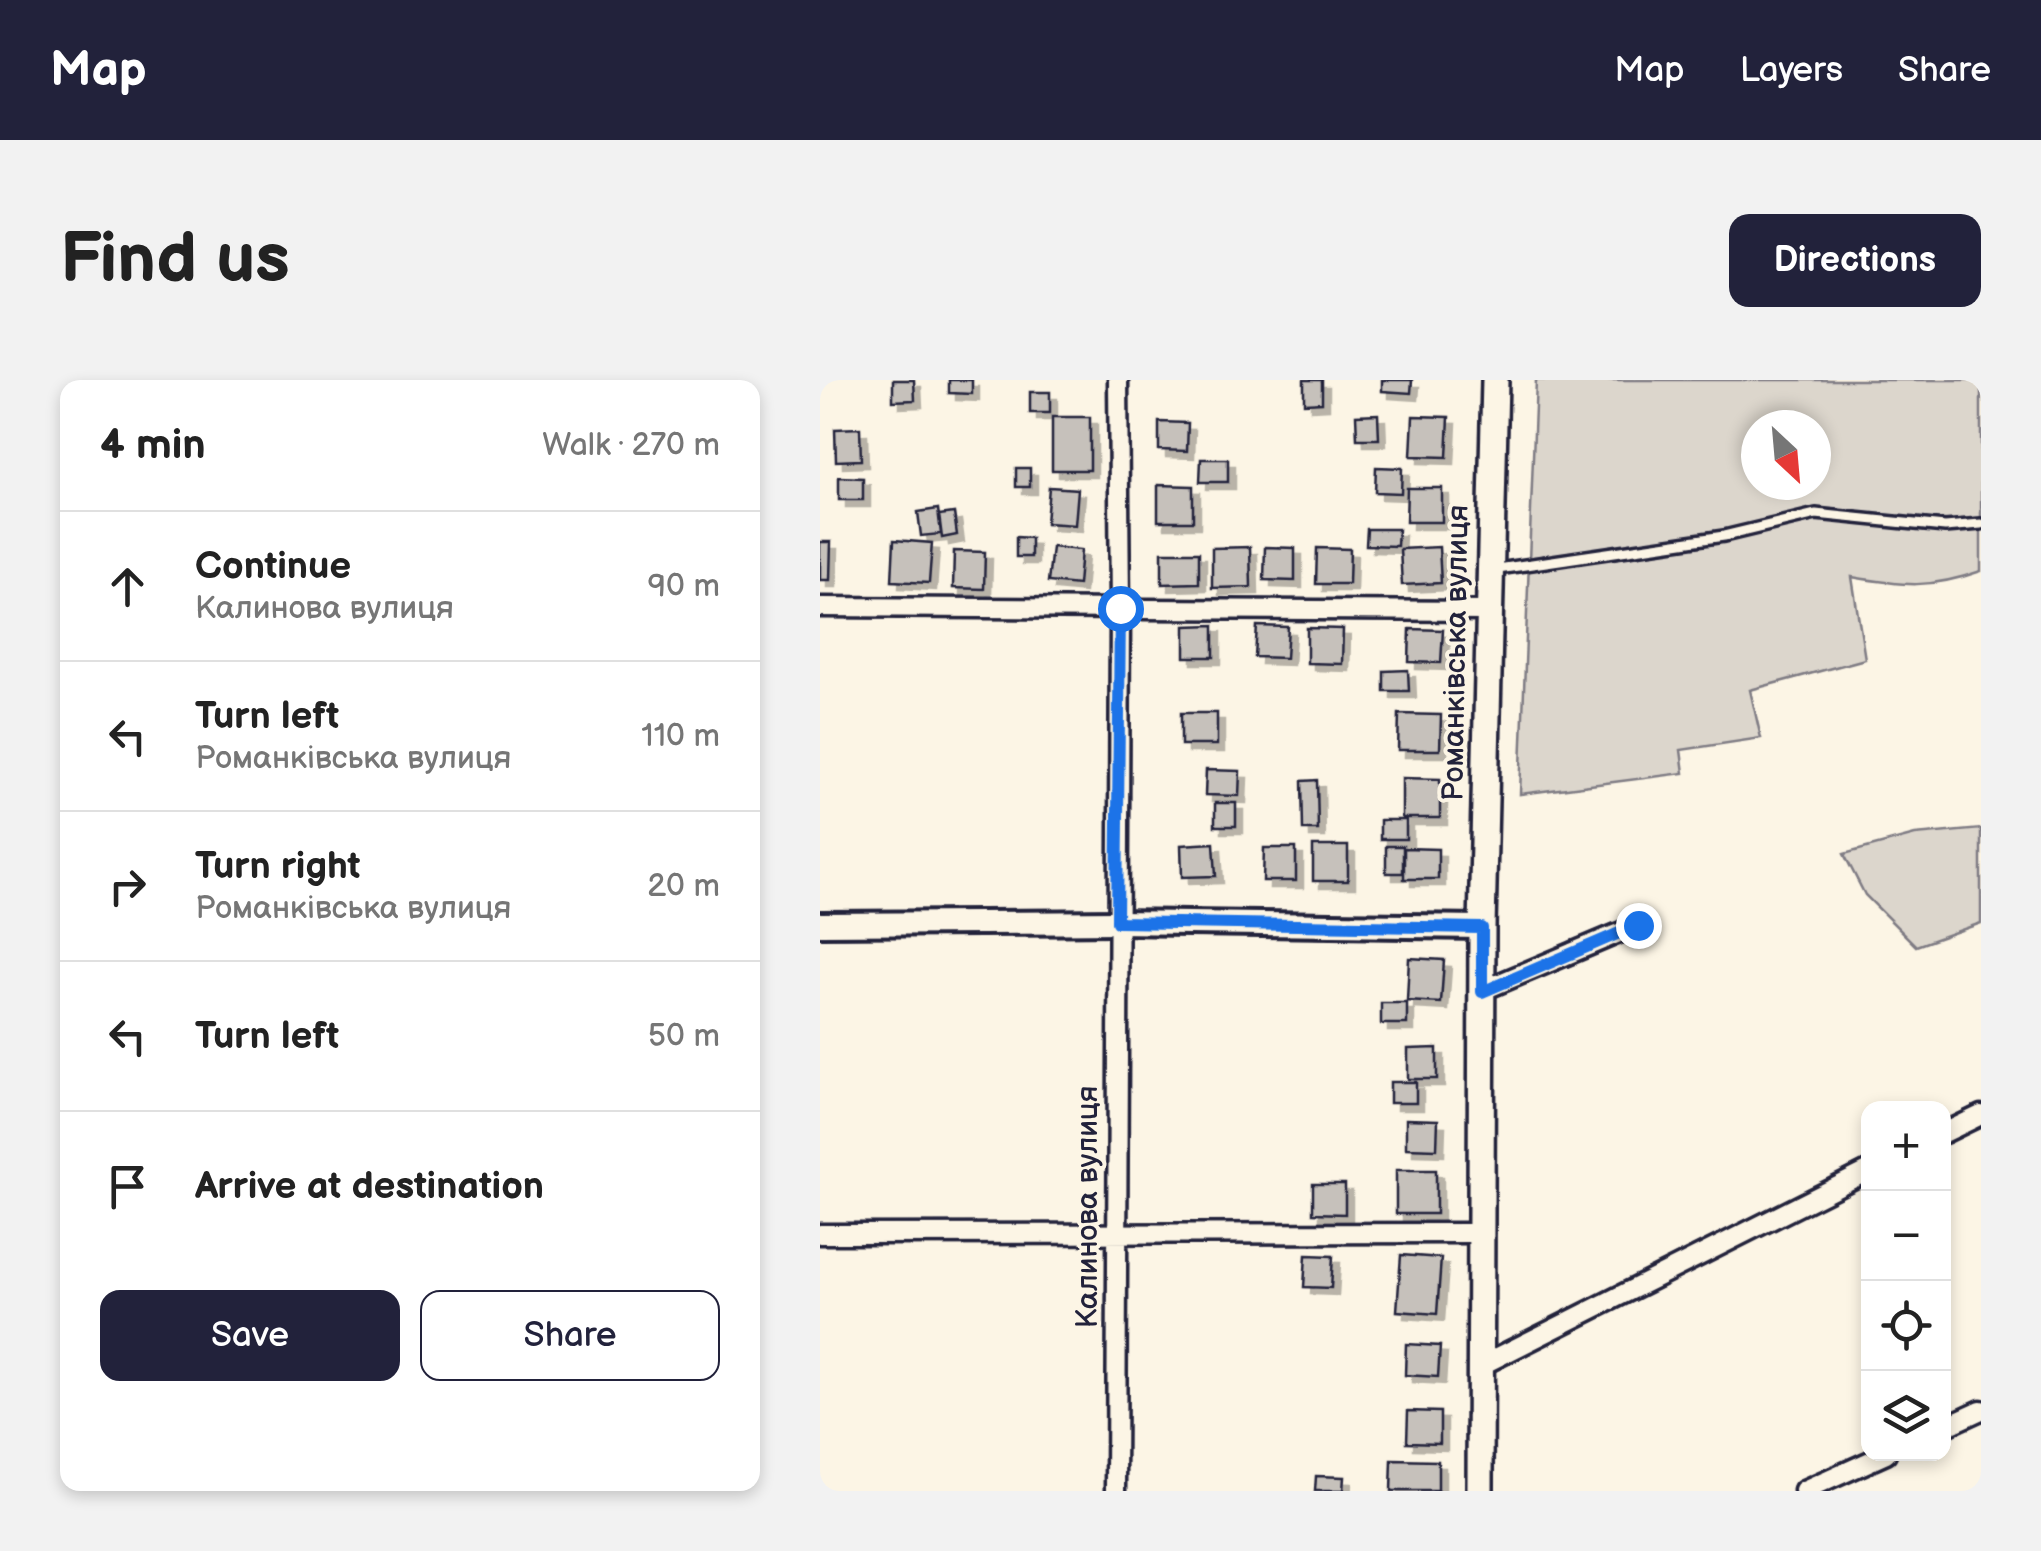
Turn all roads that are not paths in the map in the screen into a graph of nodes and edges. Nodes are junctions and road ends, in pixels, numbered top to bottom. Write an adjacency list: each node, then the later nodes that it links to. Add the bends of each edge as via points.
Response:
1 (1118, 380): 6 (street, Калинова вулиця)
2 (1495, 380): 4 (main road, Романківська вулиця)
3 (1981, 524): 4 (lane, via 1816,514 1724,536)
4 (1488, 571): 7 (main road, Романківська вулиця)
5 (820, 607): 6 (street)
6 (1120, 608): 7 (street); 8 (street, Калинова вулиця)
7 (1487, 611): 11 (main road, Романківська вулиця)
8 (1117, 922): 9 (street); 11 (street); 18 (street, Калинова вулиця)
9 (820, 924)
10 (1638, 925): 12 (street)
11 (1482, 928): 12 (main road, Романківська вулиця)
12 (1482, 992): 16 (main road, Романківська вулиця)
13 (1981, 1114): 14 (street)
14 (1951, 1129)
15 (1861, 1175): 19 (street)
16 (1481, 1233): 18 (street); 19 (main road, Романківська вулиця)
17 (820, 1234): 18 (street)
18 (1116, 1234): 23 (street, Калинова вулиця)
19 (1480, 1366): 24 (main road, Романківська вулиця)
20 (1981, 1410): 21 (street)
21 (1951, 1424)
22 (1870, 1461): 25 (street)
23 (1116, 1491)
24 (1480, 1491)
25 (1804, 1491)

